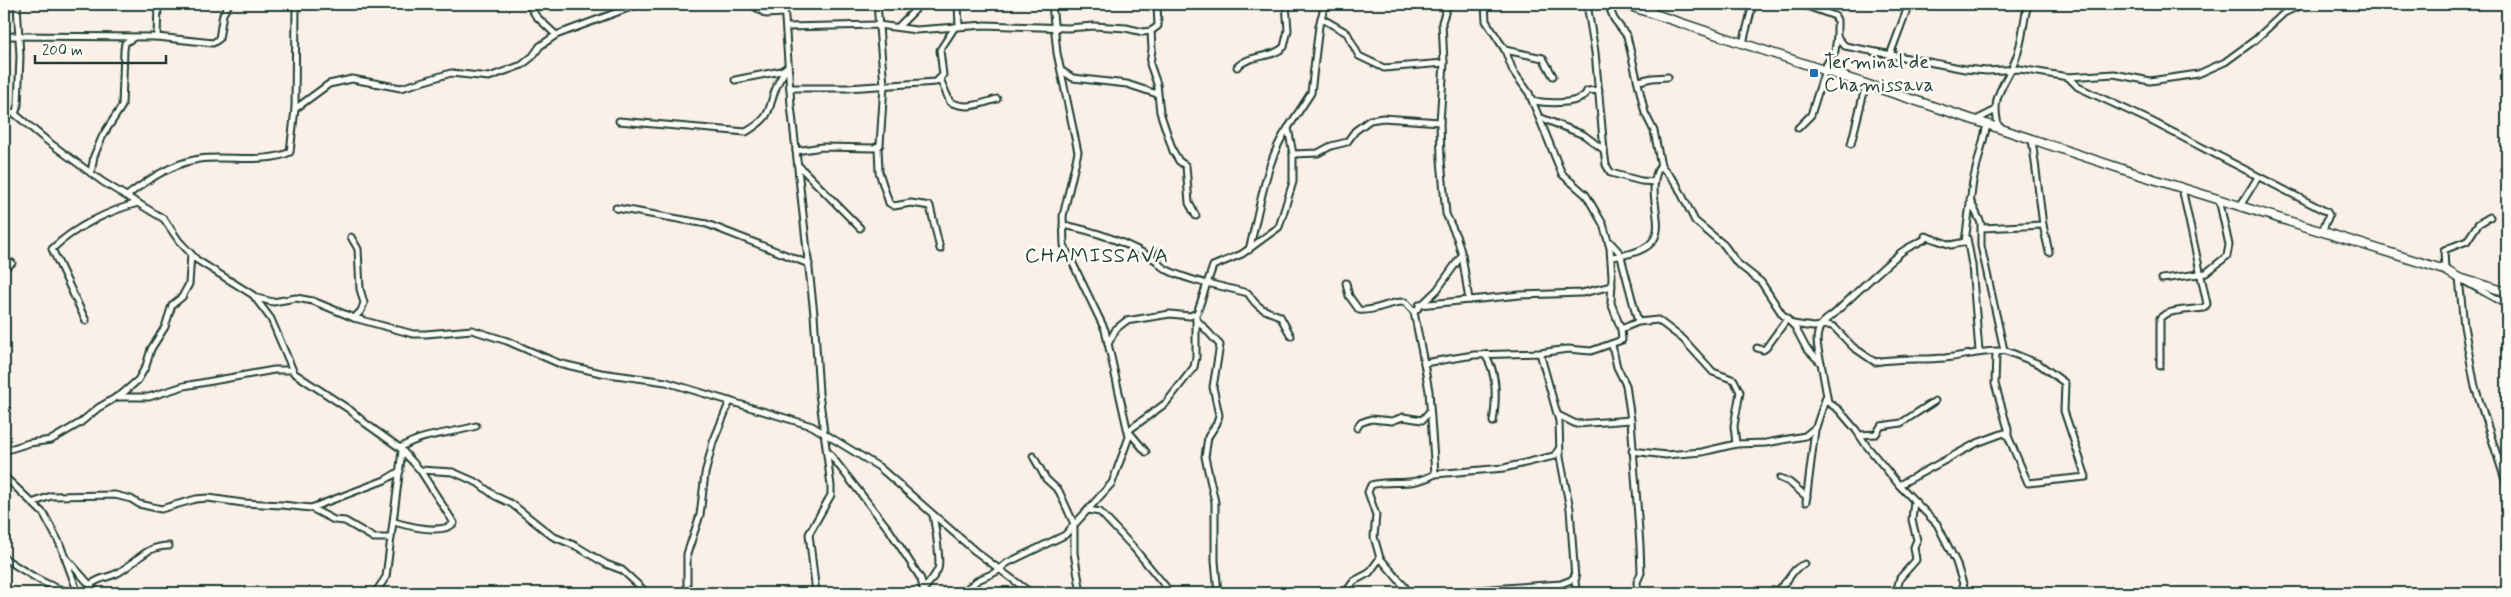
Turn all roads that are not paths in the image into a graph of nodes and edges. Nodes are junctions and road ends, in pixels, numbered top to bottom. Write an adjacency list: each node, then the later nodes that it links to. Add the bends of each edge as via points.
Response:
1 (17, 4): 38 (street)
2 (158, 4): 39 (street)
3 (229, 4): 39 (street, via 223,14 219,39 213,43)
4 (296, 4): 67 (street)
5 (528, 4): 36 (street)
6 (638, 4): 36 (street)
7 (751, 4): 28 (street, via 766,14)
8 (784, 4): 28 (street)
9 (878, 4): 30 (street)
10 (917, 4): 32 (street)
11 (958, 4): 33 (street)
12 (1052, 4): 34 (street)
13 (1157, 4): 35 (street, via 1159,22)
14 (1286, 4): 48 (street, via 1288,30 1284,47 1244,60)
15 (1325, 4): 29 (street)
16 (1448, 4): 47 (street, via 1442,22)
17 (1485, 4): 44 (street, via 1486,21)
18 (1587, 4): 62 (street)
19 (1608, 4): 58 (street, via 1627,36)
20 (1624, 4): 27 (street)
21 (1654, 4): 27 (street)
22 (1753, 4): 42 (street)
23 (1801, 4): 40 (street, via 1835,16)
24 (1909, 4): 46 (street)
25 (2028, 4): 50 (street, via 2017,54)
26 (2303, 4): 55 (street, via 2290,8 2225,62 2198,74 2150,81 2114,74)
27 (1651, 12): 42 (street)
28 (784, 13): 31 (street)
29 (1320, 18): 47 (street, via 1347,34 1359,56 1384,68); 76 (street, via 1311,93)
30 (878, 25): 31 (street); 32 (street); 59 (street)
31 (786, 27): 49 (street)
32 (898, 27): 33 (street, via 916,30)
33 (957, 27): 34 (street); 56 (street, via 940,50 943,75)
34 (1054, 27): 35 (street, via 1117,27); 52 (street)
35 (1151, 31): 63 (street, via 1150,64)
36 (556, 35): 67 (street, via 522,65 489,77 451,73 401,88 352,78 330,84)
37 (4, 36): 38 (street)
38 (20, 36): 41 (street); 69 (street, via 18,105)
39 (157, 37): 41 (street)
40 (1836, 37): 43 (street); 45 (street)
41 (133, 38): 87 (street, via 125,43 122,106 103,134)
42 (1743, 43): 51 (street)
43 (1845, 46): 45 (street); 46 (street)
44 (1505, 50): 53 (street, via 1543,58); 65 (street, via 1513,71)
45 (1834, 51): 51 (street)
46 (1890, 54): 50 (street, via 1965,69)
47 (1444, 63): 74 (street)
48 (1237, 67)
49 (787, 68): 57 (street); 61 (street); 73 (street, via 777,85 768,116 746,132)
50 (2010, 69): 55 (street); 68 (street)
51 (1824, 70): 60 (street); 77 (street, via 1811,115)
52 (1061, 71): 63 (street, via 1073,78 1127,84); 99 (street, via 1078,152 1067,193)
53 (1553, 76)
54 (1668, 77): 58 (street)
55 (2068, 77): 88 (street, via 2078,87)
56 (940, 79): 59 (street, via 936,82); 64 (street, via 946,96 958,106)
57 (735, 80)
58 (1639, 81): 85 (street)
59 (884, 84): 61 (street); 81 (street, via 882,136)
60 (1866, 84): 72 (street); 80 (street)
61 (790, 88): 83 (street)
62 (1599, 90): 65 (street, via 1587,91 1578,100); 82 (street)
63 (1157, 94): 97 (street, via 1171,146 1179,161 1186,166 1189,203)
64 (997, 99)
65 (1533, 101): 71 (street)
66 (4, 109): 69 (street)
67 (295, 109): 91 (street, via 292,149 286,154 193,161 165,170)
68 (1994, 111): 72 (street); 78 (street)
69 (12, 113): 70 (street); 87 (street)
70 (4, 116)
71 (1538, 117): 82 (street, via 1584,135); 106 (street, via 1562,174 1586,195)
72 (1976, 120): 75 (street)
73 (619, 121)
74 (1440, 122): 84 (street, via 1370,120 1347,142 1318,153); 112 (street, via 1445,208)
75 (1987, 125): 78 (street); 93 (street)
76 (1288, 128): 84 (street); 108 (street, via 1282,135 1266,176)
77 (1798, 128)
78 (1999, 128): 79 (street)
79 (2032, 139): 90 (street); 100 (street)
80 (1851, 144)
81 (878, 147): 83 (street, via 822,146); 107 (street, via 879,172 889,203 894,206 911,203 930,206)
82 (1604, 150): 89 (street, via 1611,173)
83 (796, 151): 86 (street)
84 (1293, 154): 108 (street, via 1292,190 1280,227)
85 (1661, 164): 89 (street); 135 (street, via 1676,183 1695,221 1761,282)
86 (798, 166): 101 (street); 117 (street)
87 (91, 173): 91 (street)
88 (2258, 177): 95 (street); 103 (street, via 2328,214)
89 (1655, 182): 113 (street, via 1656,235 1644,249)
90 (2182, 188): 92 (street); 120 (street)
91 (128, 195): 94 (street)
92 (2219, 199): 95 (street); 120 (street, via 2229,251 2224,260)
93 (1969, 200): 102 (street, via 1978,213); 105 (street)
94 (138, 203): 111 (street, via 164,219); 134 (street, via 92,222 52,249)
95 (2240, 206): 103 (street)
96 (616, 208): 117 (street, via 707,224)
97 (1196, 216)
98 (2490, 217): 119 (street, via 2478,224 2467,241 2444,250)
99 (1063, 225): 115 (street, via 1094,232); 140 (street, via 1065,250 1099,315)
100 (2043, 225): 102 (street); 110 (street)
101 (860, 228)
102 (1982, 228): 144 (street, via 1981,246)
103 (2322, 232): 119 (street)
104 (351, 237): 133 (street, via 358,249 364,306)
105 (1967, 237): 137 (street, via 1965,242 1952,245 1926,237 1899,253); 143 (street)
106 (1609, 241): 113 (street); 114 (street)
107 (940, 249)
108 (1249, 250): 124 (street, via 1215,265)
109 (1160, 252): 115 (street)
110 (2049, 252)
111 (191, 254): 127 (street); 151 (street, via 189,284 182,297 172,305 143,374)
112 (1462, 255): 128 (street); 129 (street, via 1438,290)
113 (1620, 255): 114 (street); 136 (street)
114 (1611, 257): 125 (street)
115 (1157, 261): 124 (street, via 1172,272)
116 (12, 263): 118 (street)
117 (809, 264): 163 (street)
118 (4, 268)
119 (2446, 270): 121 (street)
120 (2201, 274): 122 (street); 149 (street, via 2204,308 2160,318)
121 (2460, 278): 126 (street); 130 (street); 180 (street, via 2464,326 2475,387)
122 (2162, 279)
123 (1346, 283): 131 (street, via 1349,296 1359,310 1374,310 1405,302)
124 (1207, 284): 132 (street); 139 (street, via 1248,293 1252,302 1268,313 1280,316)
125 (1612, 286): 128 (street, via 1582,293); 138 (street, via 1611,303)
126 (2507, 292)
127 (257, 298): 133 (street, via 273,302 296,298 312,301); 150 (street, via 271,319)
128 (1469, 300): 129 (street)
129 (1419, 305): 131 (street)
130 (2507, 305)
131 (1414, 312): 147 (street)
132 (1197, 316): 140 (street, via 1170,314 1126,321 1116,329); 162 (street, via 1194,367 1166,403); 209 (street, via 1220,345 1213,387 1218,423 1208,437 1205,457 1215,502)
133 (354, 318): 153 (street, via 413,334 472,330 564,364 666,382)
134 (86, 321)
135 (1789, 321): 137 (street, via 1798,326); 142 (street, via 1766,348); 148 (street, via 1806,348)
136 (1638, 322): 138 (street); 166 (street, via 1658,320 1672,329 1713,372 1734,380 1740,392 1734,426)
137 (1821, 326): 143 (street, via 1834,327 1849,344 1875,362 1900,358 1946,358); 148 (street, via 1816,347)
138 (1621, 329): 141 (street, via 1622,340)
139 (1291, 336)
140 (1108, 344): 162 (street)
141 (1612, 345): 145 (street, via 1591,351 1568,349); 157 (street, via 1617,367 1626,385)
142 (1757, 348)
143 (1979, 351): 144 (street)
144 (2002, 351): 165 (street, via 1996,353 1995,384); 165 (street, via 2039,364 2066,383 2064,412 2086,477 2028,482)
145 (1540, 353): 146 (street); 156 (street)
146 (1485, 356): 147 (street); 158 (street, via 1491,364 1495,405)
147 (1424, 363): 155 (street)
148 (1821, 363): 152 (street)
149 (2160, 366)
150 (292, 370): 151 (street, via 266,371 184,386 149,397); 169 (street)
151 (116, 397): 170 (street, via 51,440)
152 (1826, 397): 160 (street); 164 (street)
153 (730, 401): 163 (street); 203 (street, via 713,442 700,515 687,554)
154 (1935, 401): 164 (street, via 1901,423 1881,426 1876,434)
155 (1430, 411): 161 (street, via 1422,420 1403,417 1392,421 1371,419 1360,423); 176 (street)
156 (1558, 415): 157 (street, via 1576,424); 168 (street)
157 (1630, 420): 171 (street)
158 (1493, 422)
159 (476, 426): 169 (street, via 455,433 431,435)
160 (1816, 427): 166 (street, via 1805,436); 178 (street, via 1807,499)
161 (1357, 428)
162 (1129, 432): 172 (street); 184 (street, via 1112,484)
163 (825, 433): 167 (street); 185 (street, via 879,467)
164 (1860, 435): 179 (street)
165 (2008, 436): 179 (street, via 2004,433 1977,443)
166 (1736, 444): 171 (street, via 1680,454)
167 (827, 448): 197 (street, via 890,531); 204 (street, via 831,495 809,534)
168 (1559, 448): 176 (street, via 1554,456 1504,468); 195 (street, via 1570,509)
169 (401, 449): 174 (street); 175 (street)
170 (4, 451)
171 (1632, 451): 214 (street, via 1640,545)
172 (1146, 452)
173 (1033, 456): 187 (street, via 1046,479 1059,491)
174 (420, 470): 186 (street, via 454,524 444,528 423,528); 202 (street, via 453,472 478,483 512,504 552,536 622,570)
175 (400, 471): 183 (street, via 385,480); 186 (street)
176 (1435, 474): 192 (street, via 1415,482 1371,485 1368,492 1376,515 1374,537)
177 (4, 476): 182 (street)
178 (1780, 478)
179 (1899, 485): 181 (street)
180 (2507, 486)
181 (1914, 501): 216 (street, via 1912,520 1916,560); 217 (street, via 1937,524 1956,562)
182 (32, 503): 183 (street, via 51,496 115,495 161,509 196,499 216,498); 190 (street, via 44,514)
183 (311, 508): 188 (street, via 334,520 345,521 374,538)
184 (1088, 510): 187 (street); 208 (street, via 1100,512)
185 (933, 514): 194 (street); 197 (street, via 939,567)
186 (394, 522): 188 (street)
187 (1074, 524): 194 (street, via 1060,538); 207 (street, via 1074,553)
188 (391, 538): 201 (street, via 386,577)
189 (169, 546): 196 (street, via 148,550 121,572 99,578)
190 (64, 556): 196 (street); 199 (street)
191 (4, 558): 198 (street, via 36,580)
192 (1380, 558): 210 (street, via 1370,573 1354,581); 211 (street)
193 (1805, 564): 215 (street, via 1794,569 1778,590)
194 (999, 570): 205 (street); 206 (street)
195 (1576, 578): 212 (street, via 1561,584); 213 (street)
196 (90, 585): 200 (street)
197 (924, 591)
198 (73, 593)
199 (78, 593)
200 (97, 593)
201 (375, 593)
202 (647, 593)
203 (687, 593)
204 (816, 593)
205 (961, 593)
206 (1030, 593)
207 (1081, 593)
208 (1171, 593)
209 (1218, 593)
210 (1345, 593)
211 (1410, 593)
212 (1437, 593)
213 (1576, 593)
214 (1638, 593)
215 (1762, 593)
216 (1892, 593)
217 (1966, 593)

